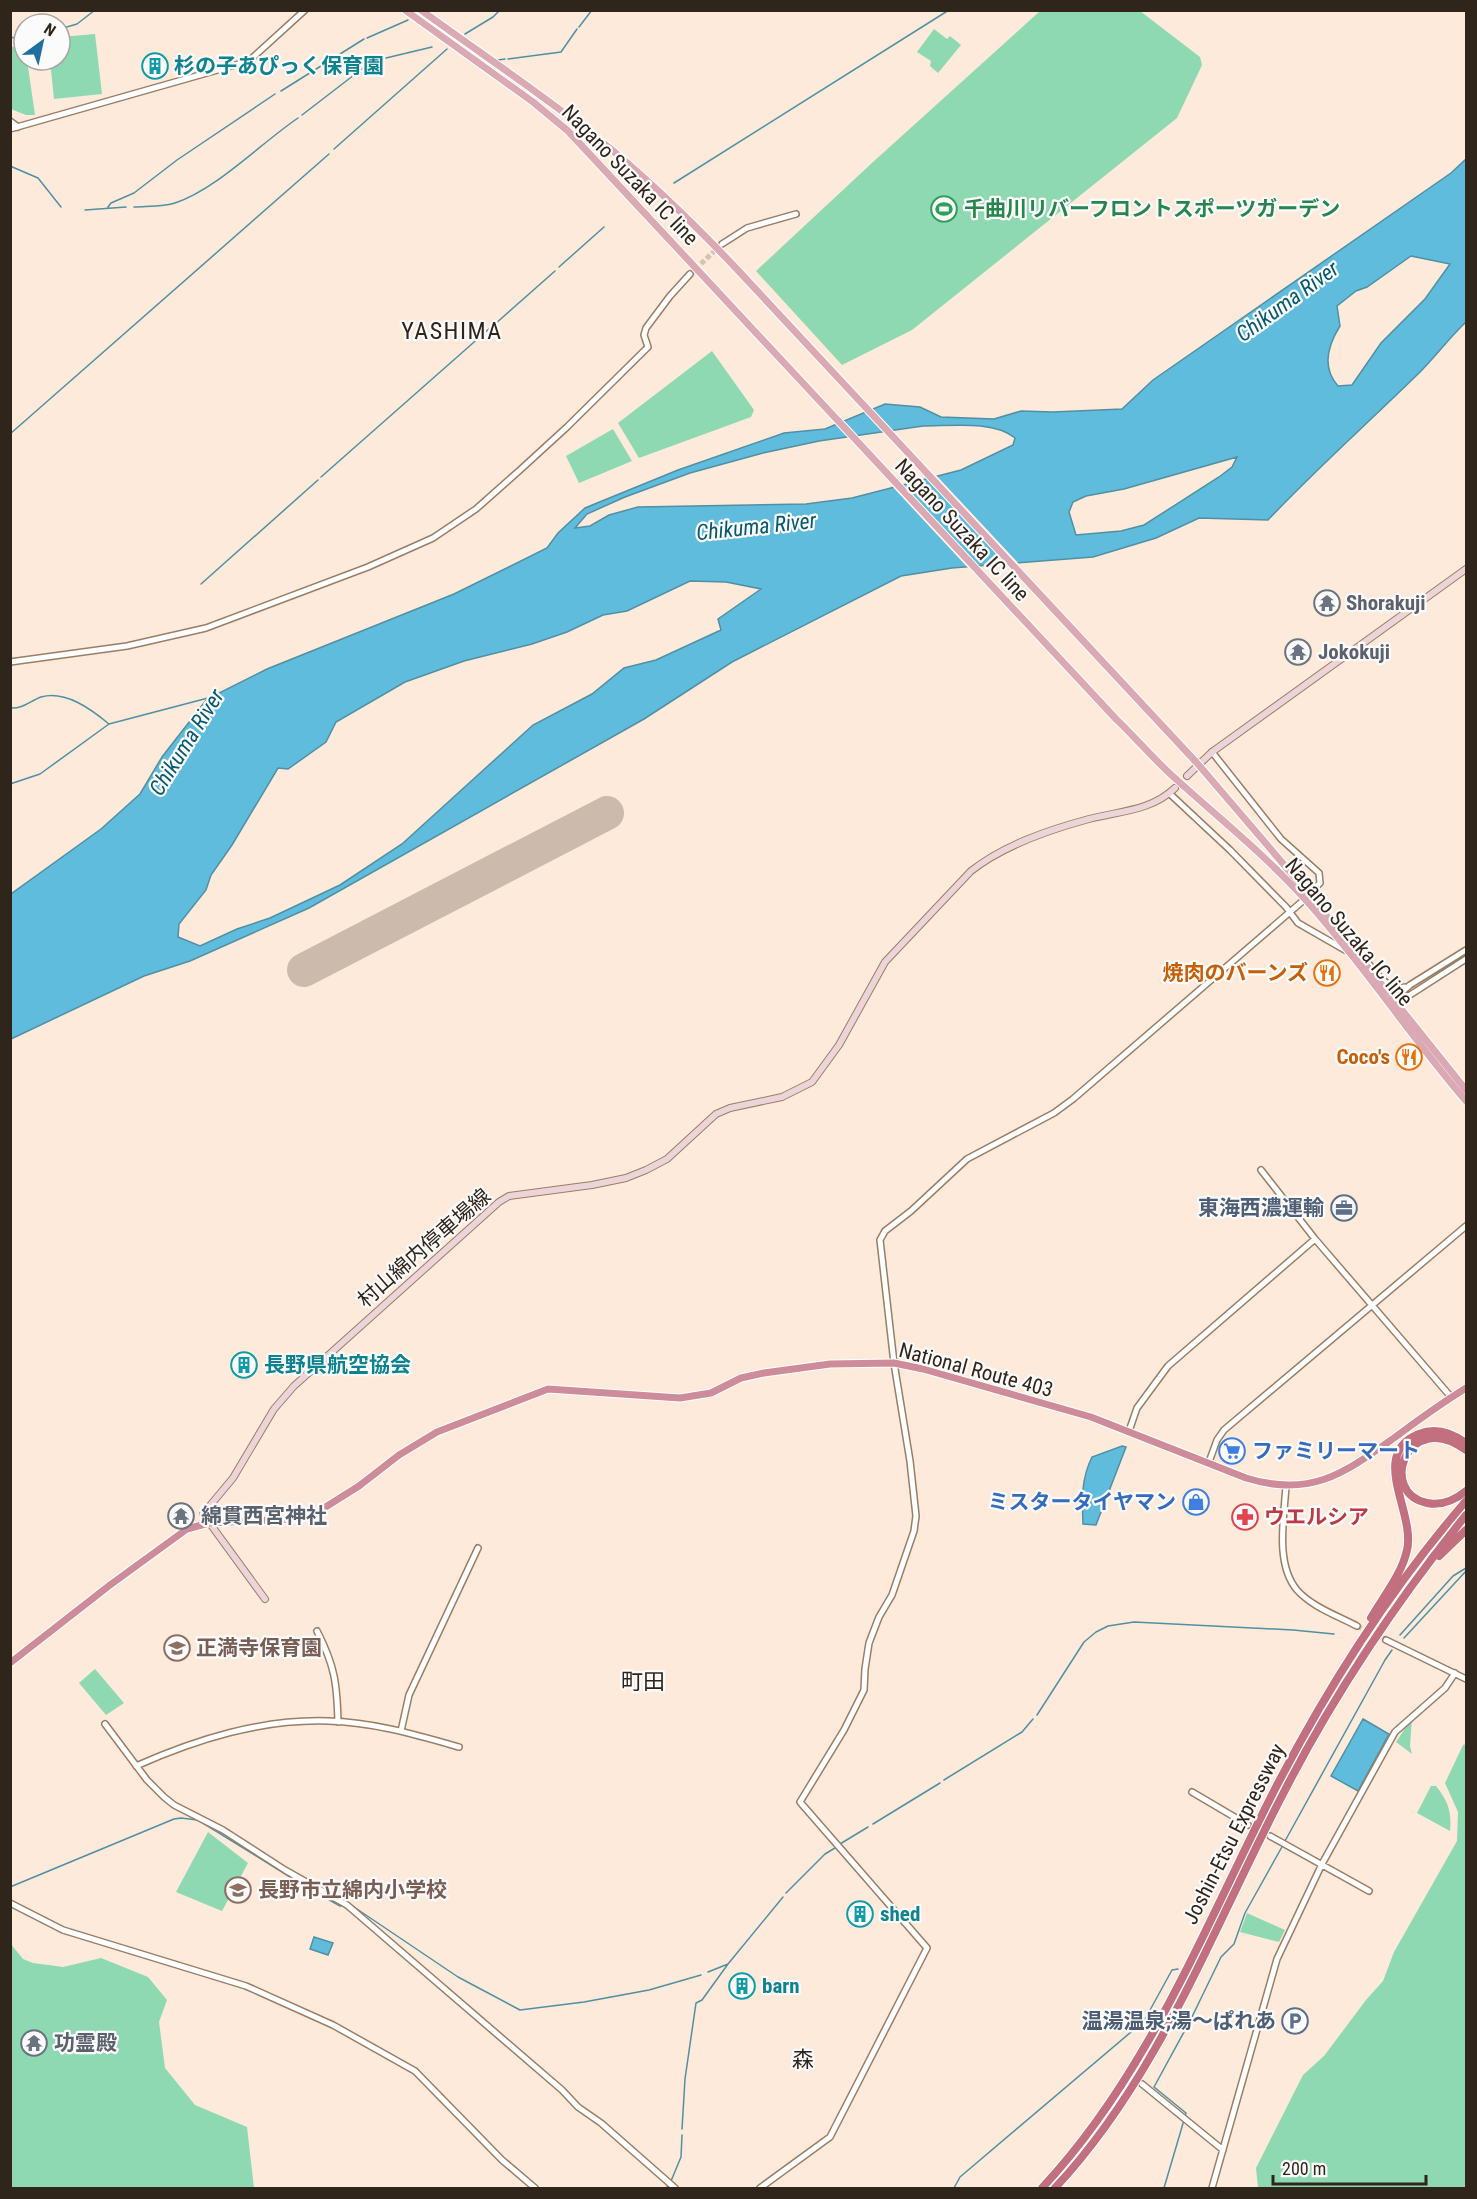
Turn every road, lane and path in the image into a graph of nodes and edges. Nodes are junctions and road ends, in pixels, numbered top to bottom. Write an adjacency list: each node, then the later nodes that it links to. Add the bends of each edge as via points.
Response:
1 (305, 10): 5 (street, via 249,61)
2 (405, 10): 15 (main road, Nagano Suzaka IC line, via 551,116 1116,718 1175,778)
3 (421, 10): 15 (main road, Nagano Suzaka IC line, bridge, via 611,150 682,213 1196,762)
4 (10, 121): 5 (street)
5 (18, 127): 6 (street)
6 (10, 129)
7 (796, 214): 8 (street, via 747,228)
8 (722, 244)
9 (690, 274): 11 (street, via 646,328 648,348 520,470 476,509 434,538 206,628 127,646)
10 (1467, 569): 12 (main road)
11 (10, 662)
12 (1212, 752): 13 (main road); 15 (street, via 1281,840 1319,873 1320,883)
13 (1187, 776)
14 (1172, 790): 16 (street); 39 (main road, 村山綿内停車場線, via 1146,807 1089,819 1024,841 971,871 885,962 839,1045 812,1082 774,1099 716,1114 667,1159 626,1178 509,1196 499,1202 282,1399 233,1478 203,1514)
15 (1307, 896): 16 (street); 17 (main road, Nagano Suzaka IC line)
16 (1288, 913): 17 (street, via 1307,930); 28 (street, via 1073,1099 967,1159 885,1231 880,1240)
17 (1350, 949): 20 (street, via 1368,960 1390,986 1400,989); 21 (main road, Nagano Suzaka IC line)
18 (1467, 950): 20 (street)
19 (1467, 959): 21 (street)
20 (1410, 985): 21 (street)
21 (1393, 1002): 22 (main road, Nagano Suzaka IC line); 23 (main road, Nagano Suzaka IC line)
22 (1467, 1090)
23 (1467, 1101)
24 (1261, 1170): 26 (street)
25 (1467, 1226): 27 (street)
26 (1315, 1239): 27 (street); 31 (street, via 1168,1366 1137,1408)
27 (1373, 1306): 30 (street); 34 (street, via 1224,1430)
28 (894, 1363): 31 (highway, National Route 403); 39 (highway, National Route 403, via 830,1365 748,1375 711,1393 680,1398 548,1389 437,1432 316,1513 291,1519); 66 (street, via 916,1509 914,1531 892,1595 869,1643 864,1690 800,1802 927,1948 830,2137)
29 (1467, 1388): 30 (highway, National Route 403)
30 (1451, 1397): 35 (highway, National Route 403, via 1357,1464 1327,1479)
31 (1129, 1431): 34 (highway, National Route 403)
32 (1467, 1443): 50 (highway, via 1449,1433 1427,1432 1414,1437 1399,1452 1394,1472 1408,1524 1407,1552)
33 (1467, 1450): 36 (highway, via 1441,1438 1426,1439 1408,1451 1402,1469 1407,1490 1418,1500 1446,1502)
34 (1209, 1462): 35 (highway, National Route 403, via 1262,1483)
35 (1286, 1486): 43 (street, via 1284,1542 1291,1580 1314,1604)
36 (1467, 1491)
37 (1467, 1501): 50 (highway, Joshin-Etsu Expressway, via 1406,1577)
38 (1467, 1515): 46 (highway, Joshin-Etsu Expressway)
39 (209, 1523): 42 (main road); 47 (highway, National Route 403, via 196,1525 178,1536)
40 (1467, 1530): 46 (highway, via 1435,1561)
41 (478, 1548): 53 (street, via 409,1695)
42 (264, 1599)
43 (1357, 1626)
44 (316, 1631): 51 (street, via 337,1682)
45 (1386, 1640): 48 (street)
46 (1365, 1652): 68 (highway, Joshin-Etsu Expressway, via 1283,1794 1143,2068 1097,2138)
47 (10, 1663)
48 (1455, 1673): 49 (street); 59 (street, via 1445,1688 1395,1732)
49 (1467, 1679)
50 (1334, 1684): 67 (highway, Joshin-Etsu Expressway, via 1275,1789 1148,2042 1095,2124)
51 (338, 1722): 53 (street); 55 (street, via 256,1726 197,1741)
52 (105, 1724): 55 (street)
53 (401, 1731): 54 (street)
54 (459, 1747)
55 (136, 1766): 65 (street, via 174,1804 347,1905)
56 (1192, 1792): 57 (street)
57 (1248, 1825)
58 (1270, 1836): 59 (street)
59 (1322, 1864): 60 (street); 63 (street, via 1277,1959)
60 (1369, 1891)
61 (10, 1903): 64 (street, via 63,1930 246,1986 333,2025 415,2071)
62 (1142, 2084): 63 (street)
63 (1222, 2150): 69 (street)
64 (535, 2188)
65 (675, 2188)
66 (760, 2188)
67 (1042, 2188)
68 (1055, 2188)
69 (1212, 2188)

